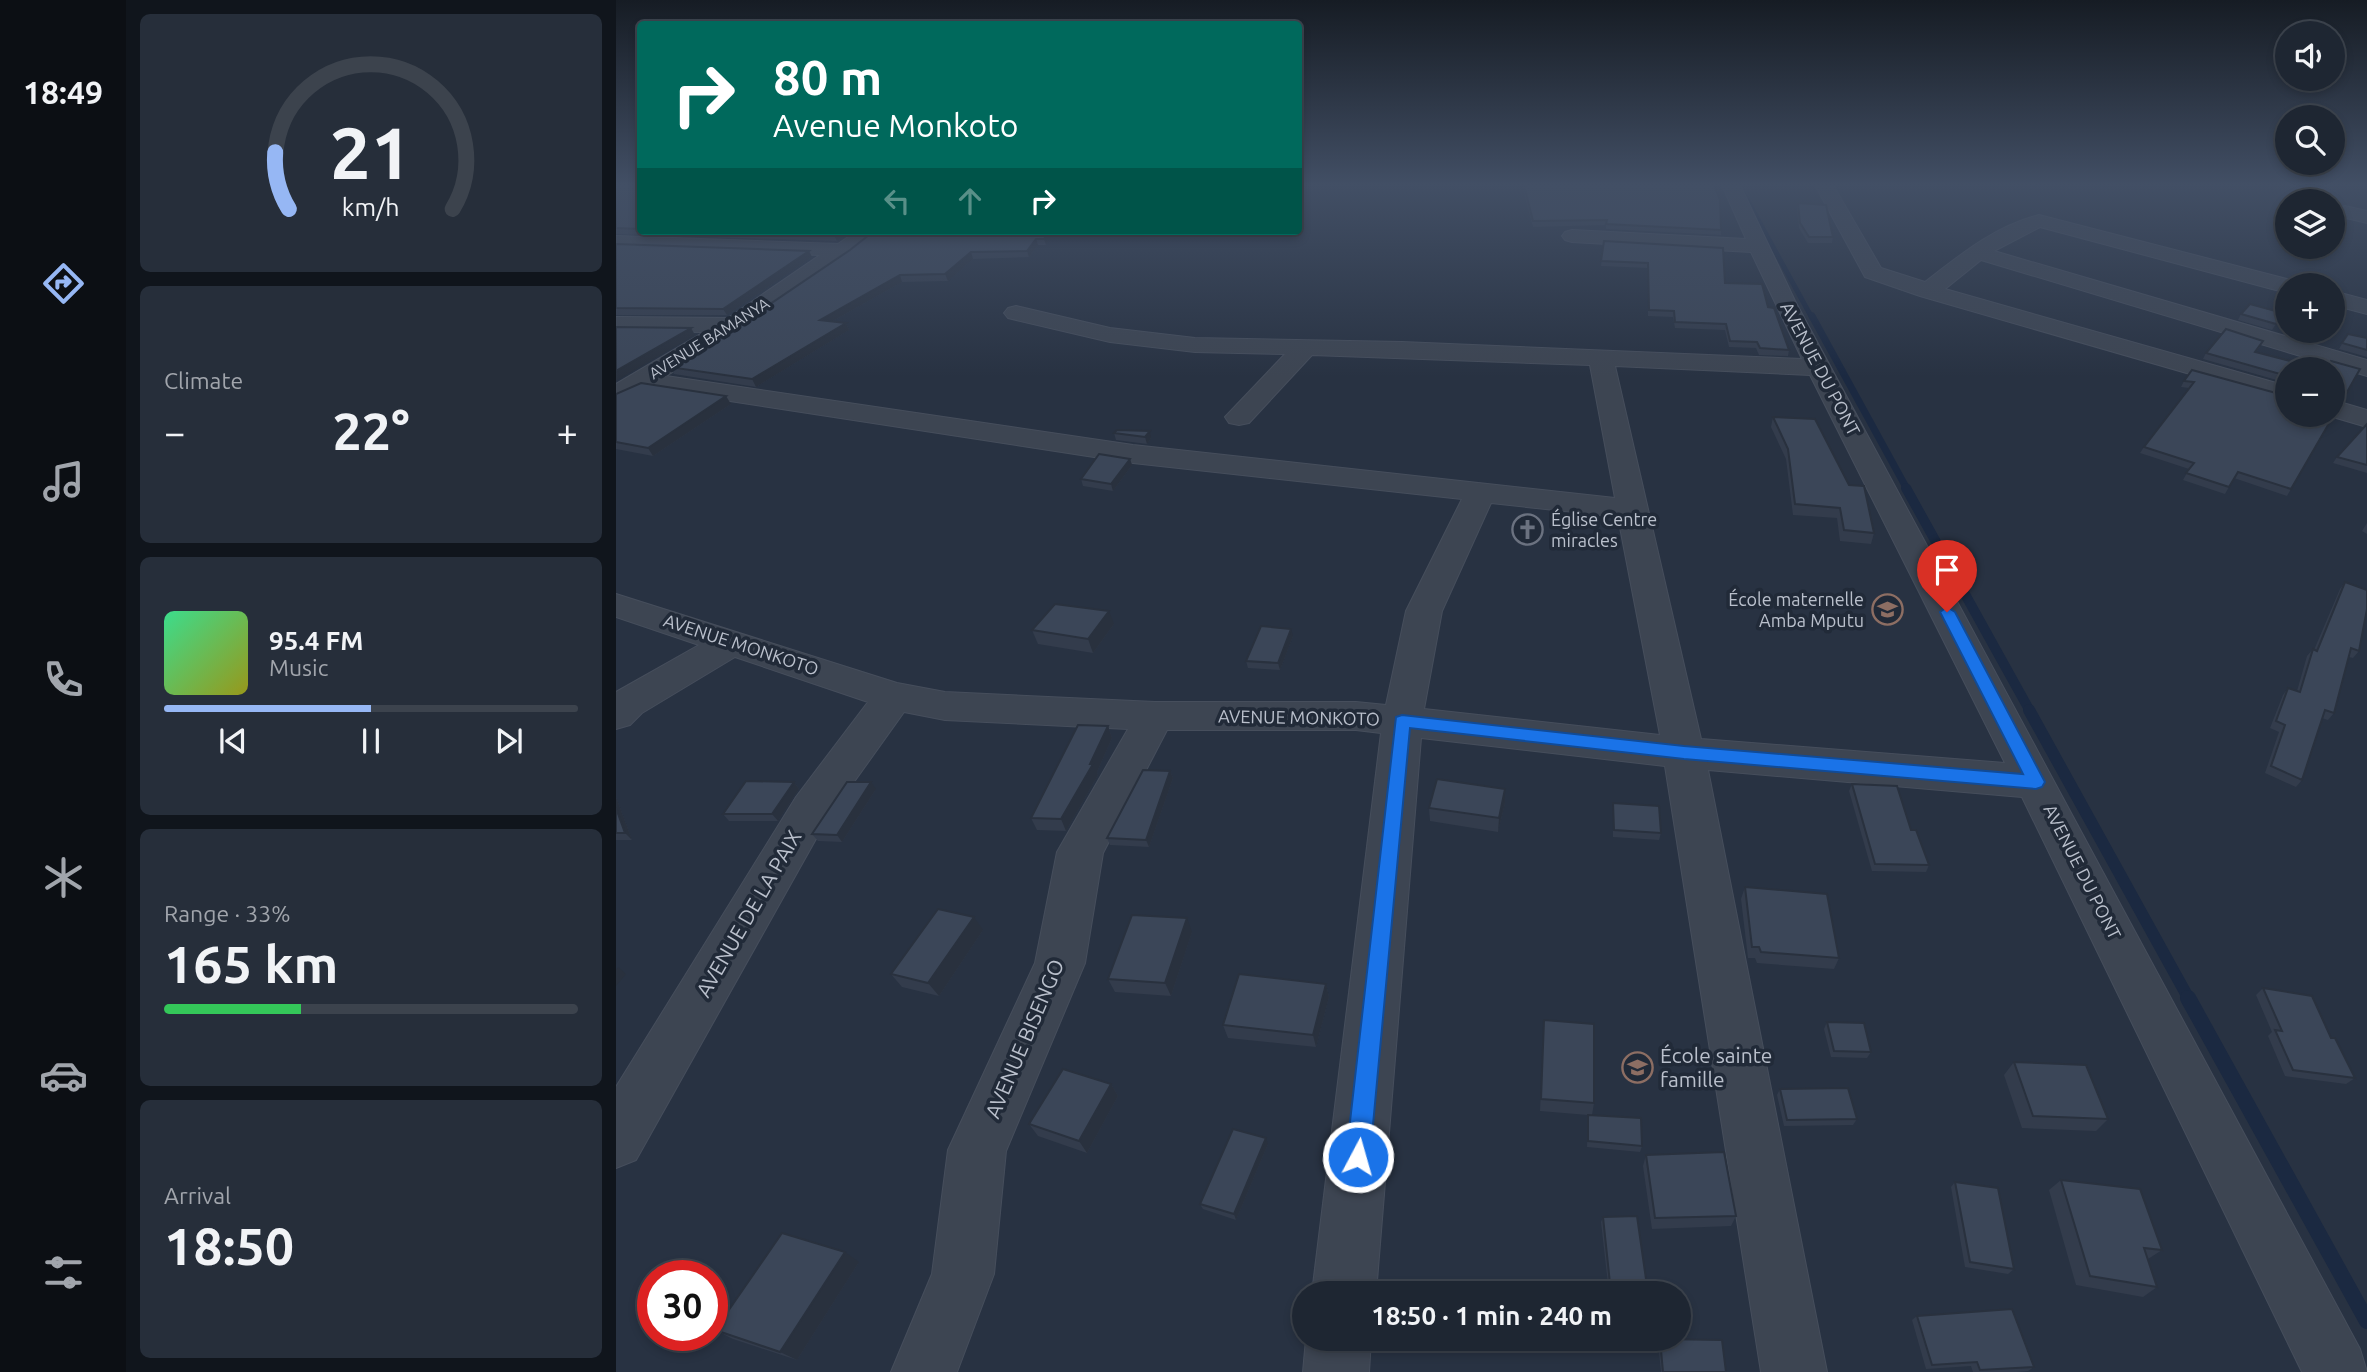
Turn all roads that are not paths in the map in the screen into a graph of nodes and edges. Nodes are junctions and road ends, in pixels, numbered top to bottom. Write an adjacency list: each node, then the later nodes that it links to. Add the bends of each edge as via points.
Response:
1 (816, 249): 6 (street)
2 (1760, 249): 17 (street, AVENUE DU PONT)
3 (1860, 249): 9 (street, via 1873,272)
4 (1985, 249): 7 (street)
5 (2146, 249): 8 (street)
6 (844, 250): 14 (street, AVENUE BAMANYA)
7 (1978, 253): 9 (street); 18 (street)
8 (2275, 283)
9 (1928, 291): 20 (street)
10 (2345, 301): 11 (street)
11 (2367, 307)
12 (1016, 313): 15 (street, via 1110,335 1195,345)
13 (616, 324): 14 (street)
14 (733, 324): 19 (street, AVENUE BAMANYA)
15 (1306, 347): 16 (street); 22 (street)
16 (1601, 359): 17 (street); 25 (street)
17 (1821, 368): 33 (street, AVENUE DU PONT)
18 (2367, 368)
19 (628, 388): 24 (street, via 1133,454)
20 (2275, 391)
21 (2345, 412): 23 (street)
22 (1239, 417)
23 (2367, 419)
24 (1481, 492): 25 (street); 31 (street, via 1424,611)
25 (1632, 509): 32 (street)
26 (616, 605): 27 (street, AVENUE MONKOTO)
27 (733, 642): 28 (street, AVENUE MONKOTO); 29 (street, via 628,703)
28 (894, 696): 30 (street, AVENUE MONKOTO, via 945,706); 34 (street, AVENUE DE LA PAIX, via 811,808)
29 (616, 715)
30 (1155, 716): 31 (street, AVENUE MONKOTO, via 1356,716); 37 (street, AVENUE BISENGO, via 1080,852 1060,963 977,1150 963,1273)
31 (1402, 721): 32 (street, AVENUE MONKOTO); 35 (street)
32 (1684, 752): 33 (street, AVENUE MONKOTO); 39 (street)
33 (2036, 782): 40 (street, AVENUE DU PONT)
34 (616, 1140)
35 (1345, 1281)
36 (1338, 1351): 38 (street)
37 (924, 1372)
38 (1336, 1372)
39 (1794, 1372)
40 (2337, 1372)

